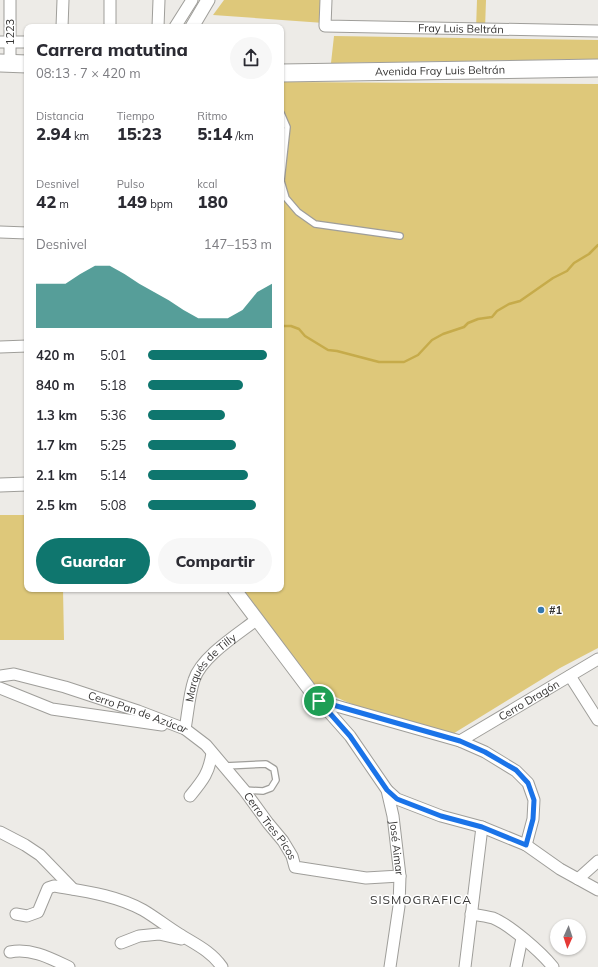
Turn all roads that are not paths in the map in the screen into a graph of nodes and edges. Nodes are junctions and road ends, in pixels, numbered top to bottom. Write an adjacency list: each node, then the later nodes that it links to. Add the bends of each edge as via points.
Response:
1 (10, 0): 14 (street, 1223)
2 (63, 0): 8 (street)
3 (110, 0): 9 (street)
4 (159, 0): 10 (street)
5 (192, 0): 11 (street)
6 (208, 0): 12 (street)
7 (326, 0): 13 (street, Fray Luis Beltrán, via 325,26)
8 (62, 24)
9 (110, 24)
10 (158, 24)
11 (177, 24)
12 (194, 24)
13 (598, 31)
14 (5, 42): 15 (street); 16 (street, 1223)
15 (24, 42)
16 (5, 63): 17 (main road)
17 (24, 64)
18 (598, 68): 19 (main road, Avenida Fray Luis Beltrán)
19 (284, 73)
20 (284, 120): 21 (lane, via 287,127)
21 (284, 154)
22 (284, 191): 25 (lane, via 286,198 298,212 315,224)
23 (0, 232): 24 (street)
24 (24, 233)
25 (400, 236)
26 (24, 346): 27 (street)
27 (0, 347)
28 (24, 484): 29 (street)
29 (0, 485)
30 (236, 592): 31 (street, José Aimar)
31 (256, 620): 36 (street, José Aimar); 38 (street, Marqués de Tilly, via 212,654 201,666 194,679)
32 (598, 659): 34 (street, Cerro Dragón)
33 (0, 676): 38 (street, Cerro Pan de Azúcar, via 14,674 65,687 138,710)
34 (570, 676): 37 (street); 39 (street, Cerro Dragón)
35 (0, 688): 38 (street, Cerro Pan de Azúcar, via 52,709)
36 (319, 701): 39 (street); 43 (street, José Aimar, via 350,736)
37 (598, 720)
38 (185, 729): 40 (street, Cerro Tres Picos)
39 (460, 741): 47 (street, via 516,770 528,783 534,800 533,819)
40 (212, 752): 41 (street, Cerro Tres Picos); 44 (street, via 210,767)
41 (225, 766): 42 (street, Cerro Tres Picos); 42 (lane, via 266,764 274,769 276,780 271,788 263,791)
42 (244, 790): 49 (street, Cerro Tres Picos, via 292,856 295,867 366,878)
43 (387, 790): 45 (street, via 397,799 441,816); 49 (street, José Aimar, via 393,816)
44 (190, 796)
45 (482, 827): 47 (street); 54 (street)
46 (0, 832): 51 (street, via 40,855)
47 (526, 845): 50 (street)
48 (598, 861): 50 (street)
49 (400, 876): 61 (street, José Aimar, via 399,906)
50 (578, 879): 52 (street)
51 (73, 889): 53 (street, via 54,886 48,888 38,912 27,916); 56 (street, via 131,904)
52 (598, 890)
53 (16, 914)
54 (471, 914): 55 (street, via 492,918); 62 (street)
55 (522, 938): 63 (street); 64 (street)
56 (190, 940): 57 (street, via 159,934 139,936); 60 (street, via 216,958)
57 (121, 943)
58 (10, 952): 59 (street, via 33,952)
59 (69, 967)
60 (222, 967)
61 (390, 967)
62 (465, 967)
63 (516, 967)
64 (553, 967)

